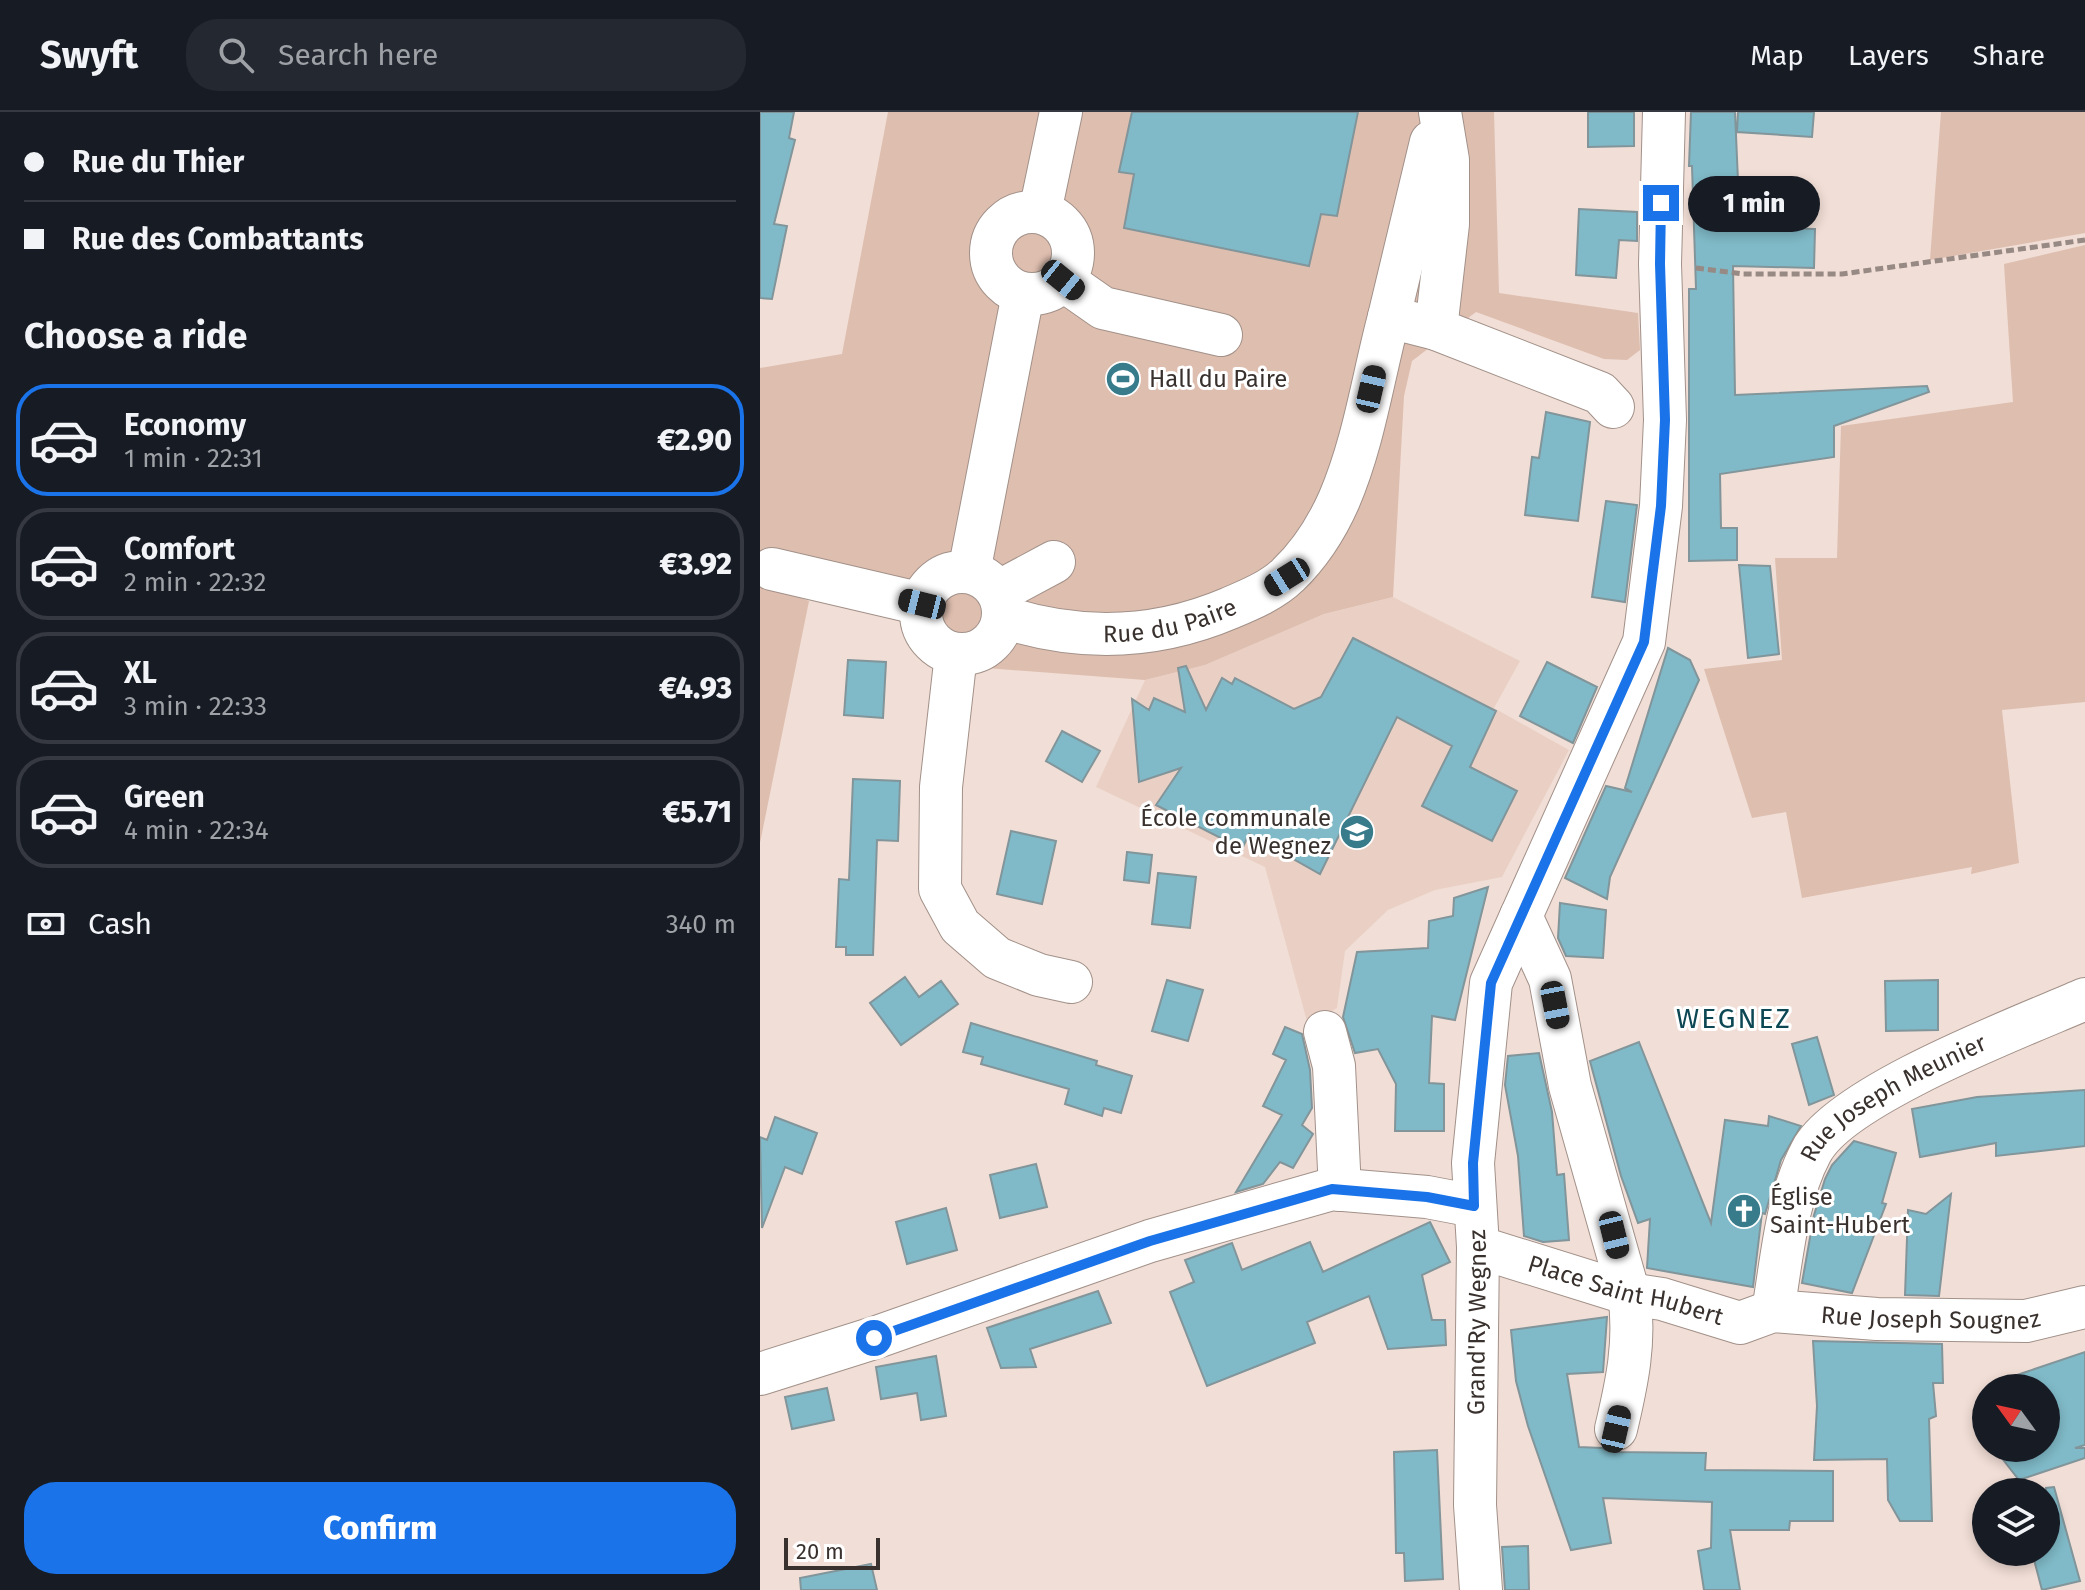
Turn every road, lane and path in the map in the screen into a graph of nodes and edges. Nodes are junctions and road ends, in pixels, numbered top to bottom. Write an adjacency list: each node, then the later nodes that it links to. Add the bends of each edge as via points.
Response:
1 (1061, 112): 4 (street)
2 (1664, 112): 6 (street, Grand'Ry Wegnez)
3 (1440, 113): 9 (street, Rue du Paire, via 1448,160 1448,224)
4 (1040, 212): 7 (street, via 1062,223 1073,245); 8 (street, via 1012,217 993,238 992,266 1010,288)
5 (2085, 240): 6 (path, via 1842,274 1743,274)
6 (1660, 264): 11 (street, Grand'Ry Wegnez)
7 (1063, 280): 8 (street, via 1045,292); 10 (street, via 1103,308)
8 (1023, 294): 14 (street)
9 (1415, 324): 11 (street, via 1600,393 1613,407); 14 (street, Rue du Paire, via 1339,501 1317,541 1287,577 1223,611 1147,633 1098,636 1056,631)
10 (1221, 335)
11 (1665, 420): 17 (street, Grand'Ry Wegnez, via 1661,506 1644,642)
12 (1054, 562): 14 (street)
13 (772, 569): 15 (street)
14 (990, 594): 15 (street, via 944,576); 16 (street, via 1000,630 982,649)
15 (922, 604): 16 (street, via 925,631 943,650)
16 (956, 654): 18 (street, via 941,787 940,889 960,926 997,958)
17 (1521, 916): 22 (street, Grand'Ry Wegnez, via 1491,983 1473,1163); 24 (street, via 1550,979 1570,1086)
18 (1071, 982)
19 (2085, 999): 26 (street, Rue Joseph Meunier, via 1889,1089 1820,1139 1790,1214)
20 (1325, 1032): 21 (street, via 1334,1066)
21 (1340, 1190): 22 (street); 27 (street, via 1150,1241)
22 (1474, 1206): 23 (street, Grand'Ry Wegnez)
23 (1478, 1247): 24 (street, Place Saint Hubert); 29 (street, Grand'Ry Wegnez, via 1475,1489)
24 (1629, 1294): 26 (street, Place Saint Hubert, via 1740,1323); 28 (street, via 1629,1373)
25 (2085, 1307): 26 (street, Rue Joseph Sougnez, via 2026,1321)
26 (1773, 1311)
27 (760, 1374)
28 (1616, 1429)
29 (1481, 1590)

